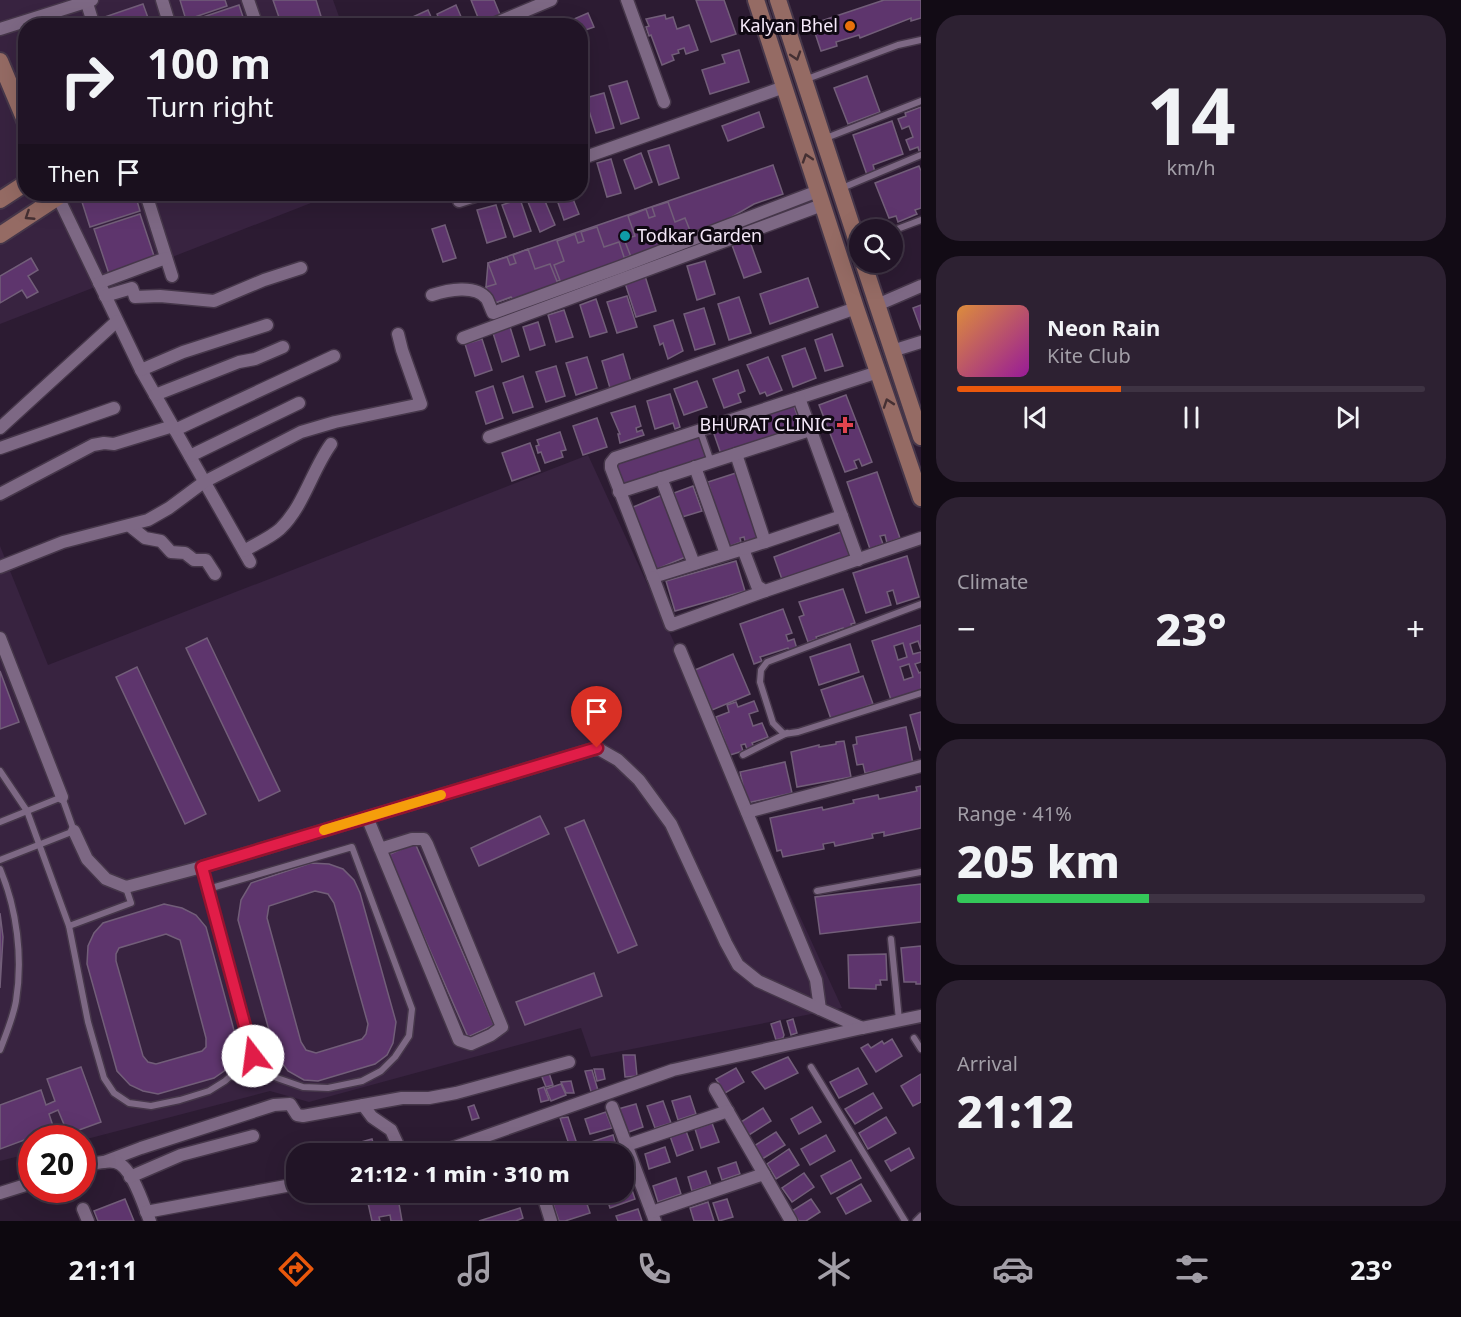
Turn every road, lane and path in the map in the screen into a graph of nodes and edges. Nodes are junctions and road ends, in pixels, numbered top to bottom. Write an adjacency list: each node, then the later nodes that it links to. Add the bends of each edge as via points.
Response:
1 (162, 0): 10 (street)
2 (248, 0): 11 (street)
3 (551, 0): 12 (street)
4 (627, 0): 20 (street)
5 (756, 0): 18 (main road)
6 (778, 0): 17 (main road, one-way to 17)
7 (88, 1): 8 (street); 9 (street)
8 (35, 18)
9 (92, 18)
10 (168, 18)
11 (254, 18)
12 (520, 18)
13 (18, 23): 14 (street)
14 (0, 29)
15 (921, 40): 17 (lane)
16 (0, 61): 21 (main road)
17 (803, 81): 22 (main road)
18 (784, 87): 24 (street); 27 (main road, one-way to 18)
19 (921, 101): 22 (lane)
20 (663, 102)
21 (18, 104)
22 (823, 140): 26 (main road)
23 (921, 155): 26 (lane)
24 (588, 156)
25 (18, 188): 28 (main road)
26 (839, 190): 32 (main road)
27 (820, 198): 42 (street, via 493,313 486,298 472,290); 45 (main road); 49 (street)
28 (0, 200)
29 (48, 201): 35 (main road, one-way to 35)
30 (60, 201): 40 (street)
31 (148, 201): 36 (street)
32 (849, 219)
33 (921, 220): 34 (lane)
34 (903, 227)
35 (0, 235)
36 (166, 258): 39 (street); 40 (street)
37 (301, 268): 43 (street, via 214,301 135,297 132,288)
38 (867, 273): 44 (main road)
39 (172, 276)
40 (99, 283): 43 (street)
41 (921, 286): 44 (street)
42 (432, 295)
43 (105, 296): 46 (street)
44 (877, 305): 52 (main road)
45 (856, 308): 55 (main road); 66 (street)
46 (117, 321): 54 (street); 61 (street)
47 (267, 326): 54 (street, via 192,349)
48 (398, 334): 75 (street, via 422,404 301,432)
49 (464, 338)
50 (921, 342): 52 (street)
51 (283, 347): 56 (street)
52 (892, 351): 58 (main road)
53 (334, 356): 62 (street)
54 (141, 370): 56 (street)
55 (878, 372): 57 (street); 67 (main road, one-way to 55)
56 (155, 395): 62 (street)
57 (799, 398): 63 (street); 64 (street)
58 (915, 401): 65 (main road)
59 (299, 403): 71 (street)
60 (114, 408): 69 (street)
61 (0, 428)
62 (174, 428): 71 (street); 77 (street, via 114,444 93,444)
63 (810, 429): 70 (street); 79 (street)
64 (700, 430): 72 (lane); 76 (street, via 615,458 611,468)
65 (921, 436): 67 (main road)
66 (489, 437)
67 (901, 442): 78 (main road)
68 (331, 444): 75 (street, via 293,513 247,556)
69 (0, 447)
70 (736, 454): 72 (street); 82 (street)
71 (190, 456): 75 (street)
72 (711, 462): 73 (street)
73 (695, 467): 74 (street); 84 (street)
74 (662, 478): 76 (street); 86 (street)
75 (204, 482): 80 (street, via 169,508)
76 (619, 492): 89 (street)
77 (0, 494)
78 (921, 498)
79 (842, 516): 82 (street); 85 (street)
80 (130, 526): 87 (street, via 63,542); 88 (street, via 145,538 161,541 171,552 206,560)
81 (921, 538): 85 (street)
82 (765, 542): 83 (street)
83 (743, 549): 84 (street); 90 (street, via 757,586)
84 (726, 554): 86 (street)
85 (858, 560): 90 (street)
86 (694, 564): 89 (street)
87 (0, 567)
88 (215, 574)
89 (653, 577): 90 (street, via 671,625)
90 (765, 591)
91 (921, 604): 95 (lane, via 767,662 761,670 760,682 773,723)
92 (0, 638): 99 (street)
93 (680, 650): 101 (street)
94 (921, 693): 95 (lane)
95 (787, 733): 96 (lane)
96 (742, 755)
97 (921, 766): 101 (street)
98 (0, 771): 100 (lane)
99 (62, 797): 100 (lane); 104 (lane)
100 (27, 811): 103 (lane); 105 (lane)
101 (747, 812): 116 (street, via 816,980)
102 (367, 817): 106 (street); 108 (street); 116 (street, via 597,748 618,760 639,780 671,824 738,965 758,981)
103 (0, 822)
104 (74, 831): 105 (lane); 111 (street, via 87,859 106,879)
105 (39, 844): 107 (lane); 114 (lane)
106 (380, 849): 106 (street, via 459,1040 471,1044 491,1035 502,1027 427,844 424,839 412,839)
107 (0, 860)
108 (202, 867): 111 (street); 112 (lane)
109 (0, 869): 122 (lane, via 14,916 18,972 16,1001)
110 (921, 872): 113 (lane)
111 (126, 887): 114 (lane, via 131,903)
112 (208, 889): 123 (lane); 123 (lane, via 352,847 412,1009 409,1036 395,1057 381,1071 362,1081 328,1088 303,1087 277,1078)
113 (817, 891)
114 (69, 926): 123 (lane, via 88,1022 104,1078 114,1093 129,1103 152,1106 180,1100 225,1082)
115 (891, 939): 118 (lane)
116 (820, 1009): 119 (street)
117 (921, 1016): 118 (street)
118 (899, 1021): 119 (street)
119 (862, 1028): 132 (street, via 674,1070)
120 (914, 1038): 121 (lane)
121 (921, 1049)
122 (0, 1050)
123 (253, 1056)
124 (569, 1062): 127 (street, via 456,1093)
125 (810, 1067): 149 (lane)
126 (715, 1089): 129 (street)
127 (363, 1105): 131 (street, via 372,1117 392,1130); 135 (street, via 303,1116 297,1115 290,1104 274,1105)
128 (612, 1107): 133 (street)
129 (728, 1111): 134 (street); 138 (street)
130 (253, 1136): 139 (street, via 181,1155)
131 (397, 1143)
132 (466, 1143)
133 (626, 1143)
134 (633, 1143)
135 (104, 1162): 136 (street); 139 (street, via 117,1162)
136 (96, 1163)
137 (634, 1163): 145 (street)
138 (764, 1174): 145 (street); 148 (street)
139 (130, 1177): 144 (street)
140 (286, 1186): 144 (street)
141 (18, 1187): 142 (street)
142 (0, 1193)
143 (545, 1203): 147 (street)
144 (148, 1216)
145 (654, 1216)
146 (921, 1216): 150 (lane)
147 (551, 1221)
148 (791, 1221)
149 (905, 1221)
150 (916, 1221)

